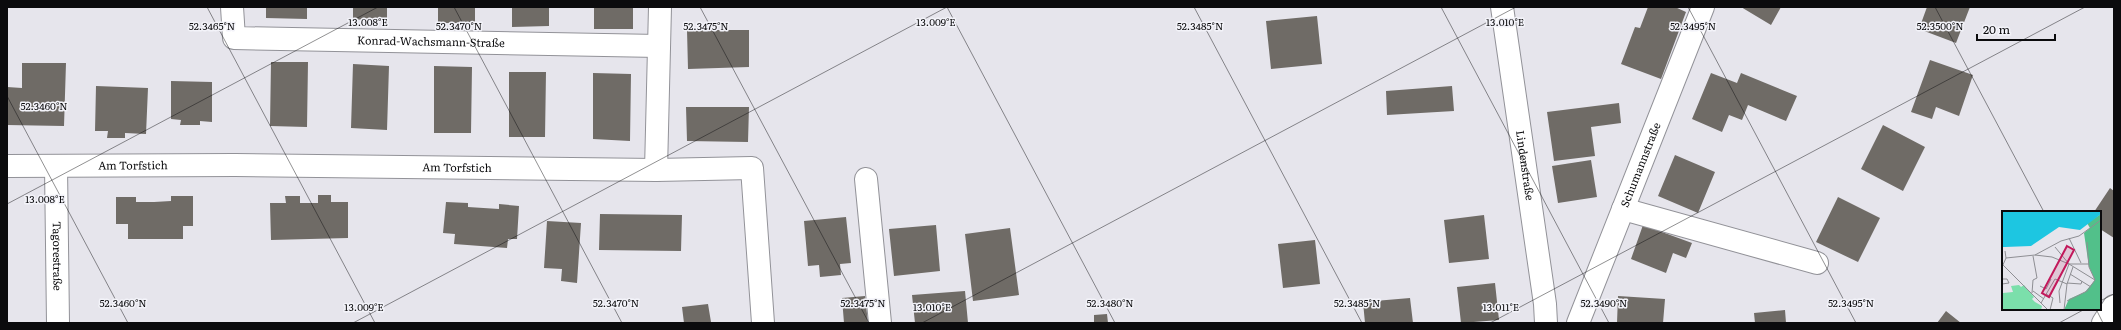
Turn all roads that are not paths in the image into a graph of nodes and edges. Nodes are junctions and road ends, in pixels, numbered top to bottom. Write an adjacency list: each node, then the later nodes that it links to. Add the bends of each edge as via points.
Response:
1 (232, 7): 5 (street, Konrad-Wachsmann-Straße, via 234,38)
2 (660, 7): 5 (street)
3 (1502, 7): 16 (street, Lindenstraße)
4 (1703, 7): 10 (street, Schumannstraße)
5 (659, 46): 8 (street)
6 (7, 166): 7 (street, Am Torfstich)
7 (56, 166): 8 (street, Am Torfstich, via 235,165); 13 (street, Tagorestraße)
8 (656, 170): 14 (street, Am Torfstich, via 752,168)
9 (866, 178): 15 (street)
10 (1623, 209): 11 (street); 17 (street, Schumannstraße)
11 (1817, 263)
12 (2114, 306): 18 (street)
13 (58, 323)
14 (763, 323)
15 (880, 323)
16 (1546, 323)
17 (1578, 323)
18 (2103, 323)

